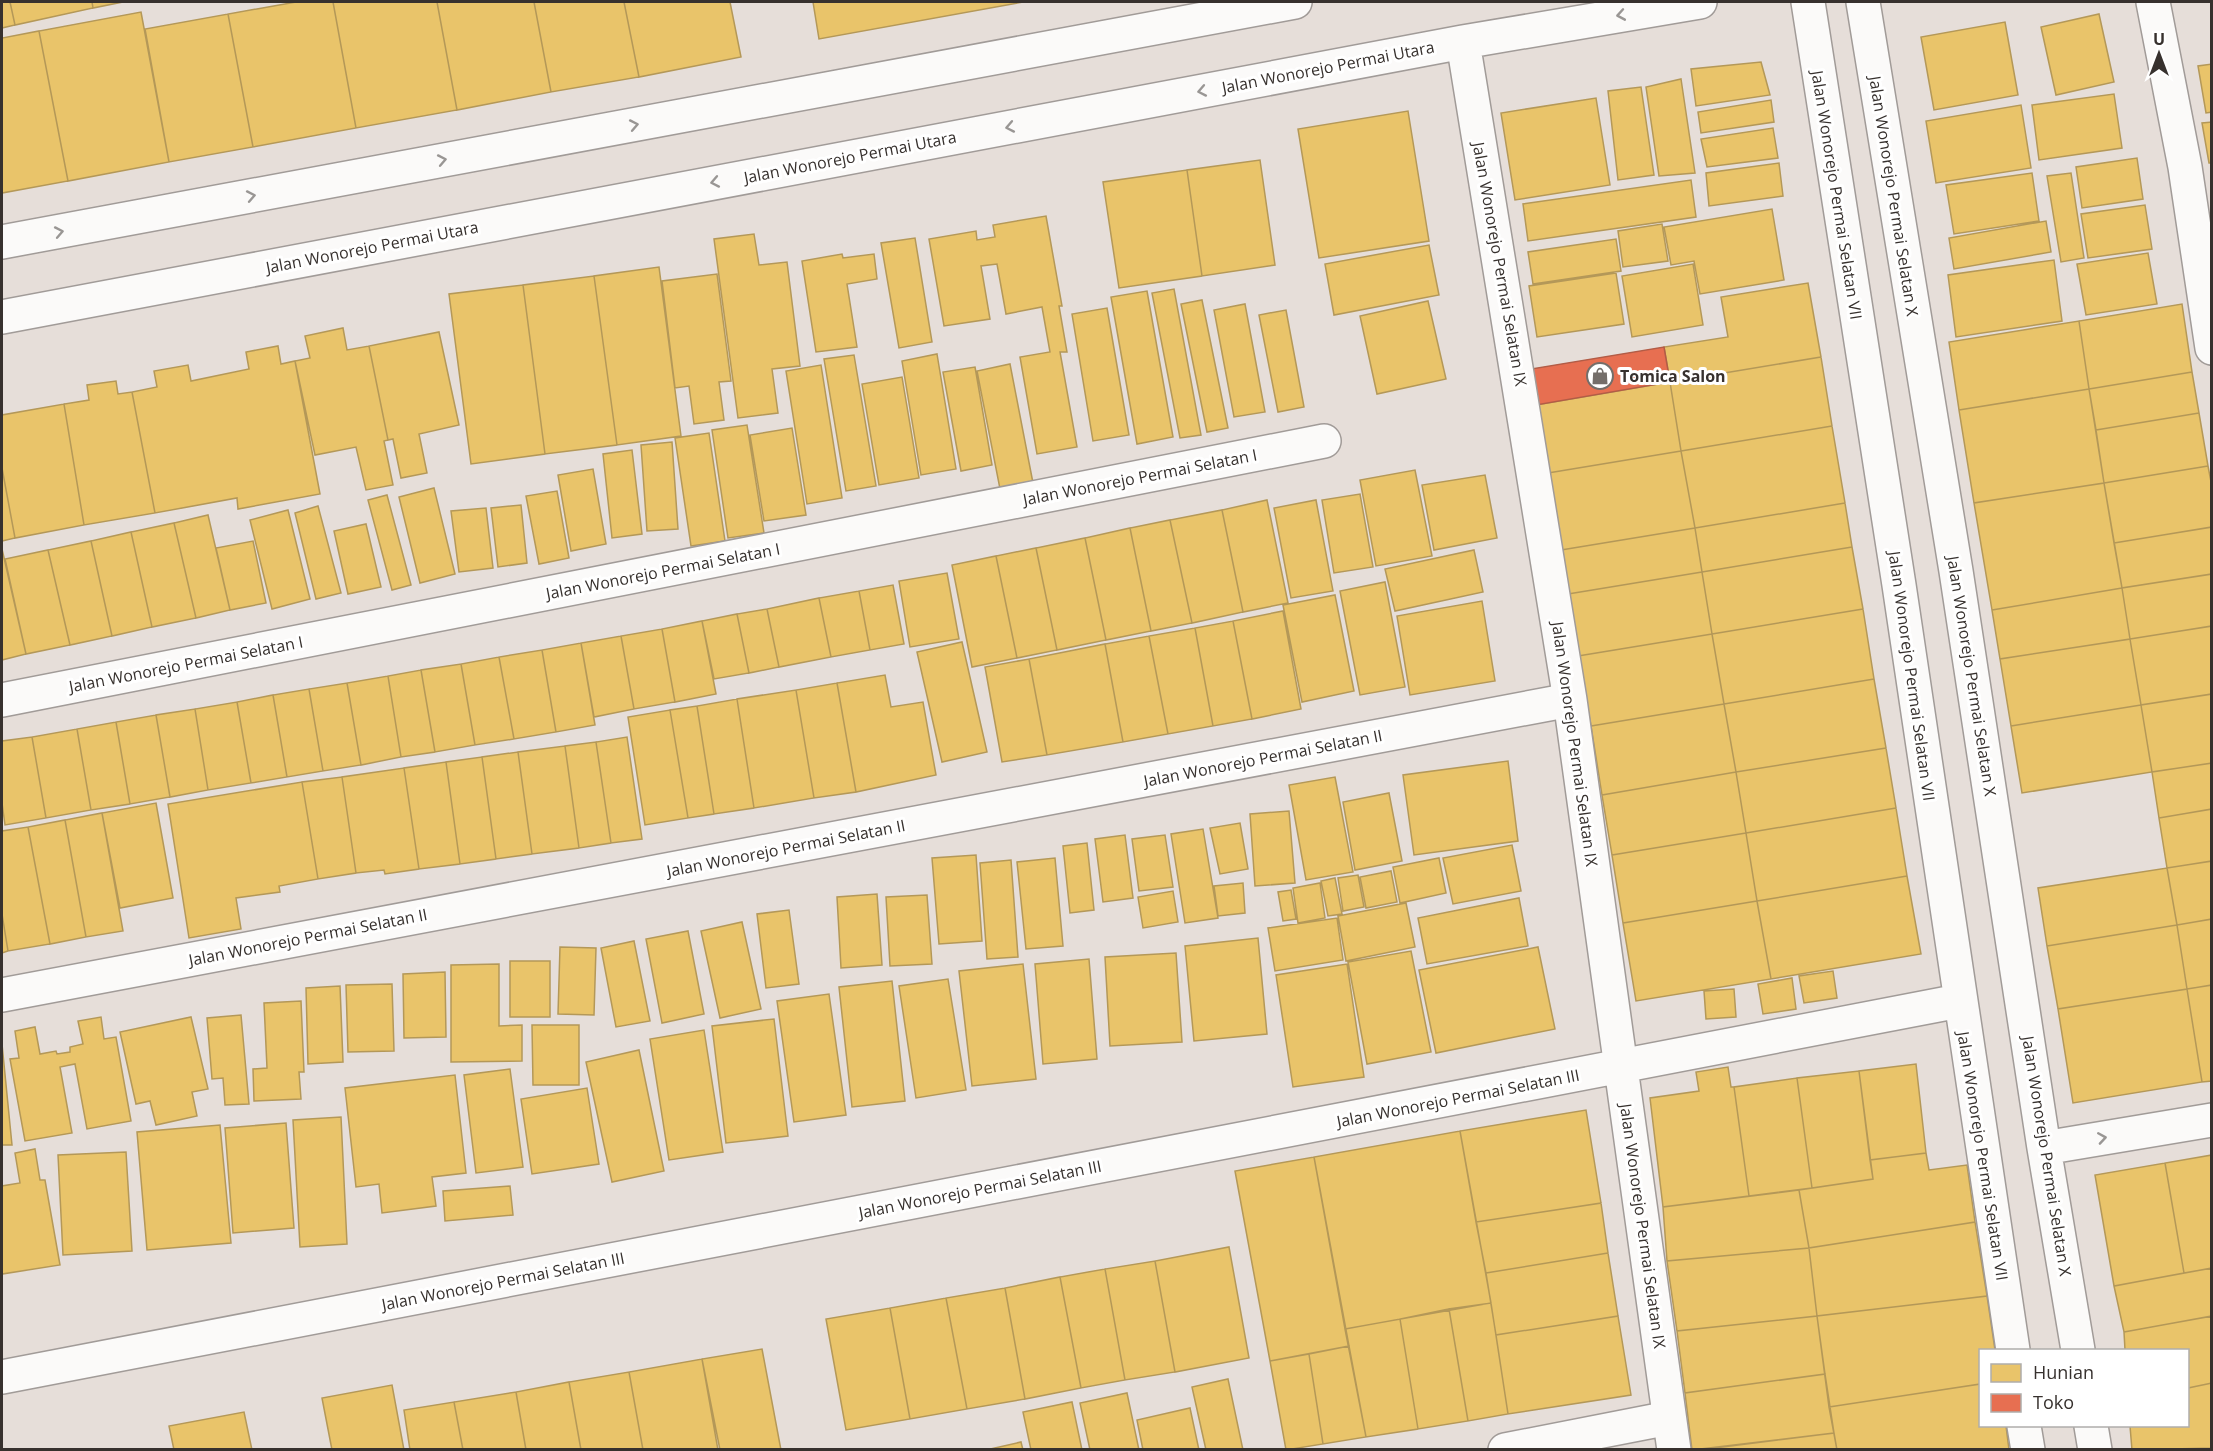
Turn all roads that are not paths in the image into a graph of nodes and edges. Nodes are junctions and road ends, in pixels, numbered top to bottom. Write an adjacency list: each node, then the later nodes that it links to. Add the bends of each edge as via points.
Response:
1 (1295, 2): 7 (street, one-way to 1)
2 (1700, 2): 6 (street, Jalan Wonorejo Permai Utara, one-way to 6)
3 (1808, 2): 15 (street, Jalan Wonorejo Permai Selatan VII)
4 (1863, 2): 18 (street, Jalan Wonorejo Permai Selatan X, via 1956,571)
5 (2153, 2): 8 (street)
6 (1463, 42): 9 (street, Jalan Wonorejo Permai Utara, one-way to 9); 13 (street, Jalan Wonorejo Permai Selatan IX)
7 (2, 242)
8 (2206, 271): 10 (street)
9 (2, 316)
10 (2211, 348)
11 (1324, 441): 12 (street, Jalan Wonorejo Permai Selatan I)
12 (2, 700)
13 (1570, 700): 14 (street, Jalan Wonorejo Permai Selatan II); 16 (street, Jalan Wonorejo Permai Selatan IX)
14 (2, 995)
15 (1959, 1002): 16 (street, Jalan Wonorejo Permai Selatan III); 19 (street, Jalan Wonorejo Permai Selatan VII)
16 (1621, 1067): 21 (street, Jalan Wonorejo Permai Selatan III); 24 (street, Jalan Wonorejo Permai Selatan IX)
17 (2211, 1120): 18 (street, one-way to 17)
18 (2044, 1148): 20 (street, Jalan Wonorejo Permai Selatan X)
19 (2013, 1349)
20 (2078, 1349)
21 (2, 1377)
22 (2024, 1427): 26 (street)
23 (2091, 1427): 27 (street)
24 (1672, 1434): 25 (street)
25 (1505, 1449)
26 (2028, 1449)
27 (2095, 1449)

